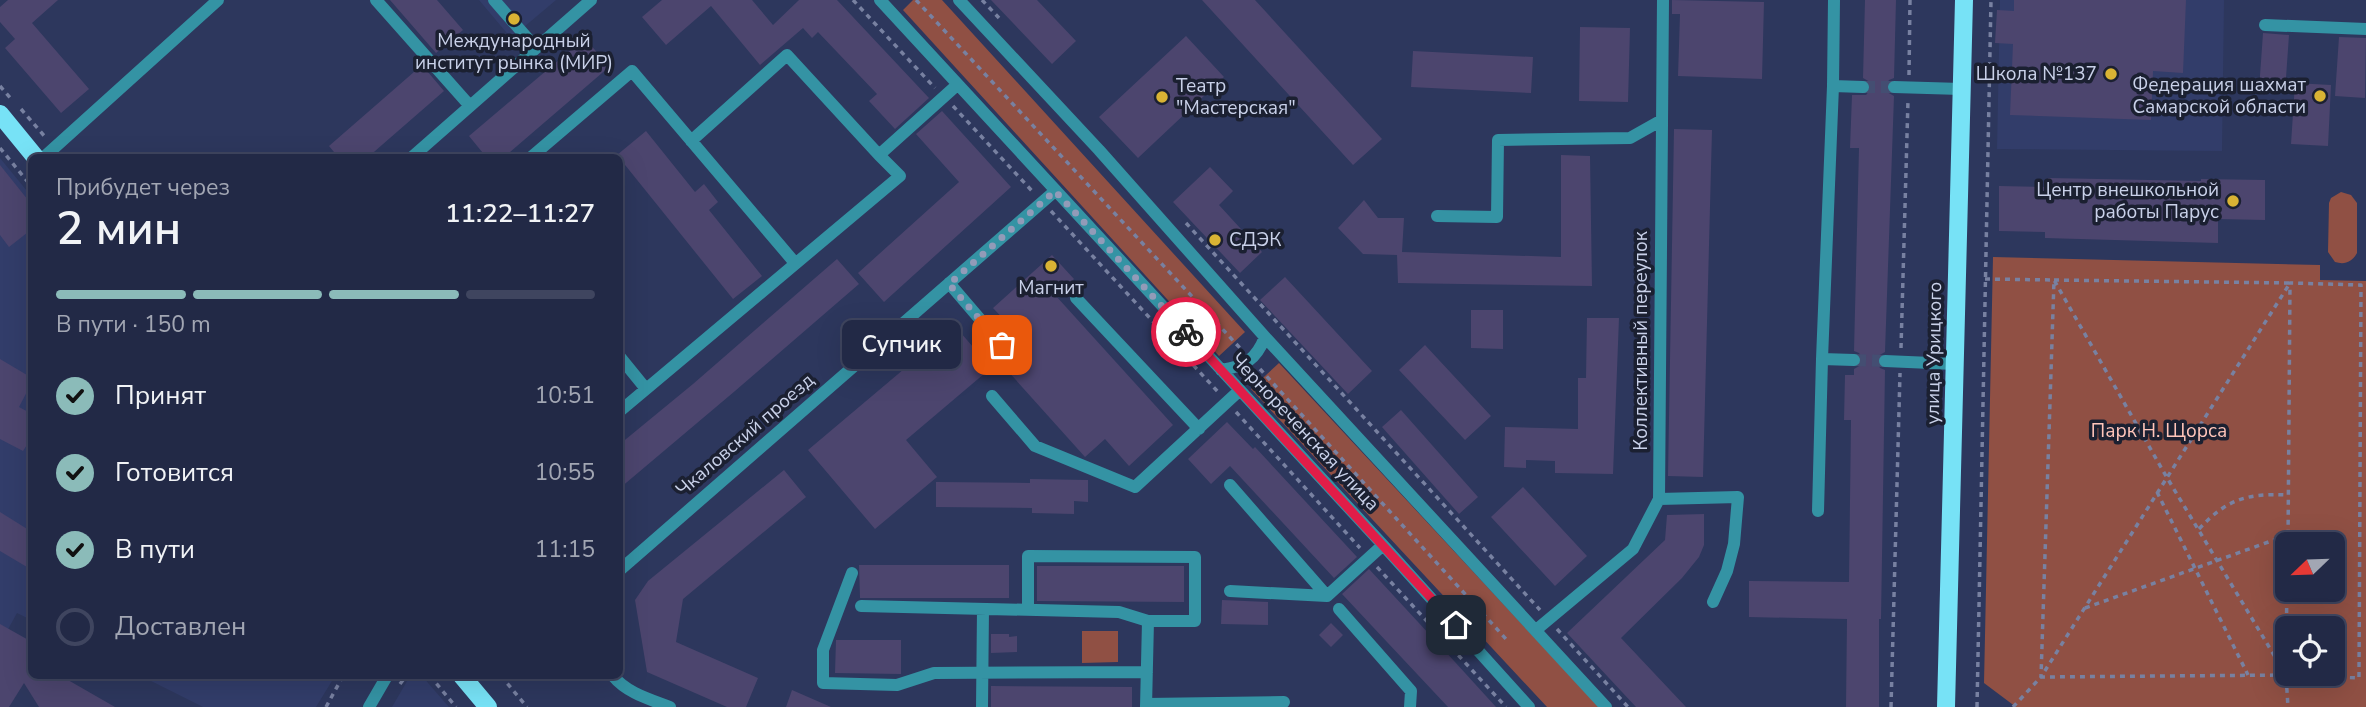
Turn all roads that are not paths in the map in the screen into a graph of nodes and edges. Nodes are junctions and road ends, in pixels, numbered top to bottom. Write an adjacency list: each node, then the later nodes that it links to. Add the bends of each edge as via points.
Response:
1 (218, 0): 23 (street)
2 (376, 0): 18 (street)
3 (494, 0): 12 (street)
4 (591, 0): 12 (street)
5 (959, 0): 32 (street, Чернореченская улица)
6 (1663, 0): 20 (street, Коллективный переулок)
7 (1834, 0): 14 (street)
8 (1964, 0): 17 (main road, улица Урицкого)
9 (885, 2): 13 (street, Чернореченская улица)
10 (2265, 25): 11 (street)
11 (2366, 29)
12 (536, 48): 18 (street)
13 (957, 85): 26 (street); 27 (street, Чернореченская улица)
14 (1833, 86): 15 (street); 34 (street)
15 (1863, 87)
16 (1894, 87): 17 (street)
17 (1961, 89): 38 (main road, улица Урицкого)
18 (470, 106): 24 (street)
19 (0, 114): 22 (main road)
20 (1662, 120): 28 (street, via 1630,138 1498,140 1497,217); 46 (street, Коллективный переулок)
21 (691, 141): 25 (street, via 632,71); 26 (street, via 787,55); 29 (street)
22 (34, 154)
23 (47, 154)
24 (416, 154)
25 (535, 154)
26 (879, 155): 29 (street, via 900,176)
27 (1055, 191): 30 (street, Чкаловский проезд); 39 (street, Чернореченская улица)
28 (1437, 216)
29 (795, 263): 40 (street)
30 (949, 284): 33 (street); 49 (street, Чкаловский проезд)
31 (1076, 298): 44 (street)
32 (1265, 337): 39 (street, via 1252,361); 59 (street, Чернореченская улица)
33 (1002, 345)
34 (1822, 359): 35 (street); 47 (street)
35 (1854, 360)
36 (623, 361): 40 (street)
37 (1885, 361): 38 (street)
38 (1954, 364): 74 (main road, улица Урицкого)
39 (1221, 370): 41 (street, Чернореченская улица)
40 (646, 389): 43 (street)
41 (1240, 390): 44 (street); 48 (street, Чернореченская улица)
42 (992, 396): 44 (street, via 1035,446 1135,487)
43 (623, 408)
44 (1199, 429)
45 (1230, 485): 52 (street)
46 (1659, 499): 53 (street, via 1738,497 1734,544); 59 (street, Коллективный переулок, via 1633,550)
47 (1818, 511)
48 (1383, 545): 52 (street); 72 (street, Чернореченская улица)
49 (623, 567)
50 (852, 573): 61 (street, via 823,650 823,682 897,685 934,673)
51 (1230, 592): 52 (street)
52 (1327, 596)
53 (1713, 602)
54 (861, 606): 55 (street)
55 (983, 609): 57 (street); 61 (street)
56 (1339, 609): 71 (street, via 1411,691)
57 (1028, 610): 58 (street, via 1119,612); 58 (street, via 1028,556 1195,557 1195,621)
58 (1148, 621): 60 (street)
59 (1536, 630): 73 (street, Чернореченская улица)
60 (1147, 672): 61 (street); 66 (street)
61 (982, 673): 70 (street)
62 (385, 679): 67 (street)
63 (465, 679): 68 (main road)
64 (616, 679): 69 (street, via 636,694)
65 (1284, 702): 66 (street)
66 (1146, 706)
67 (369, 707)
68 (488, 707)
69 (670, 707)
70 (982, 707)
71 (1410, 707)
72 (1529, 707)
73 (1606, 707)
74 (1946, 707)

